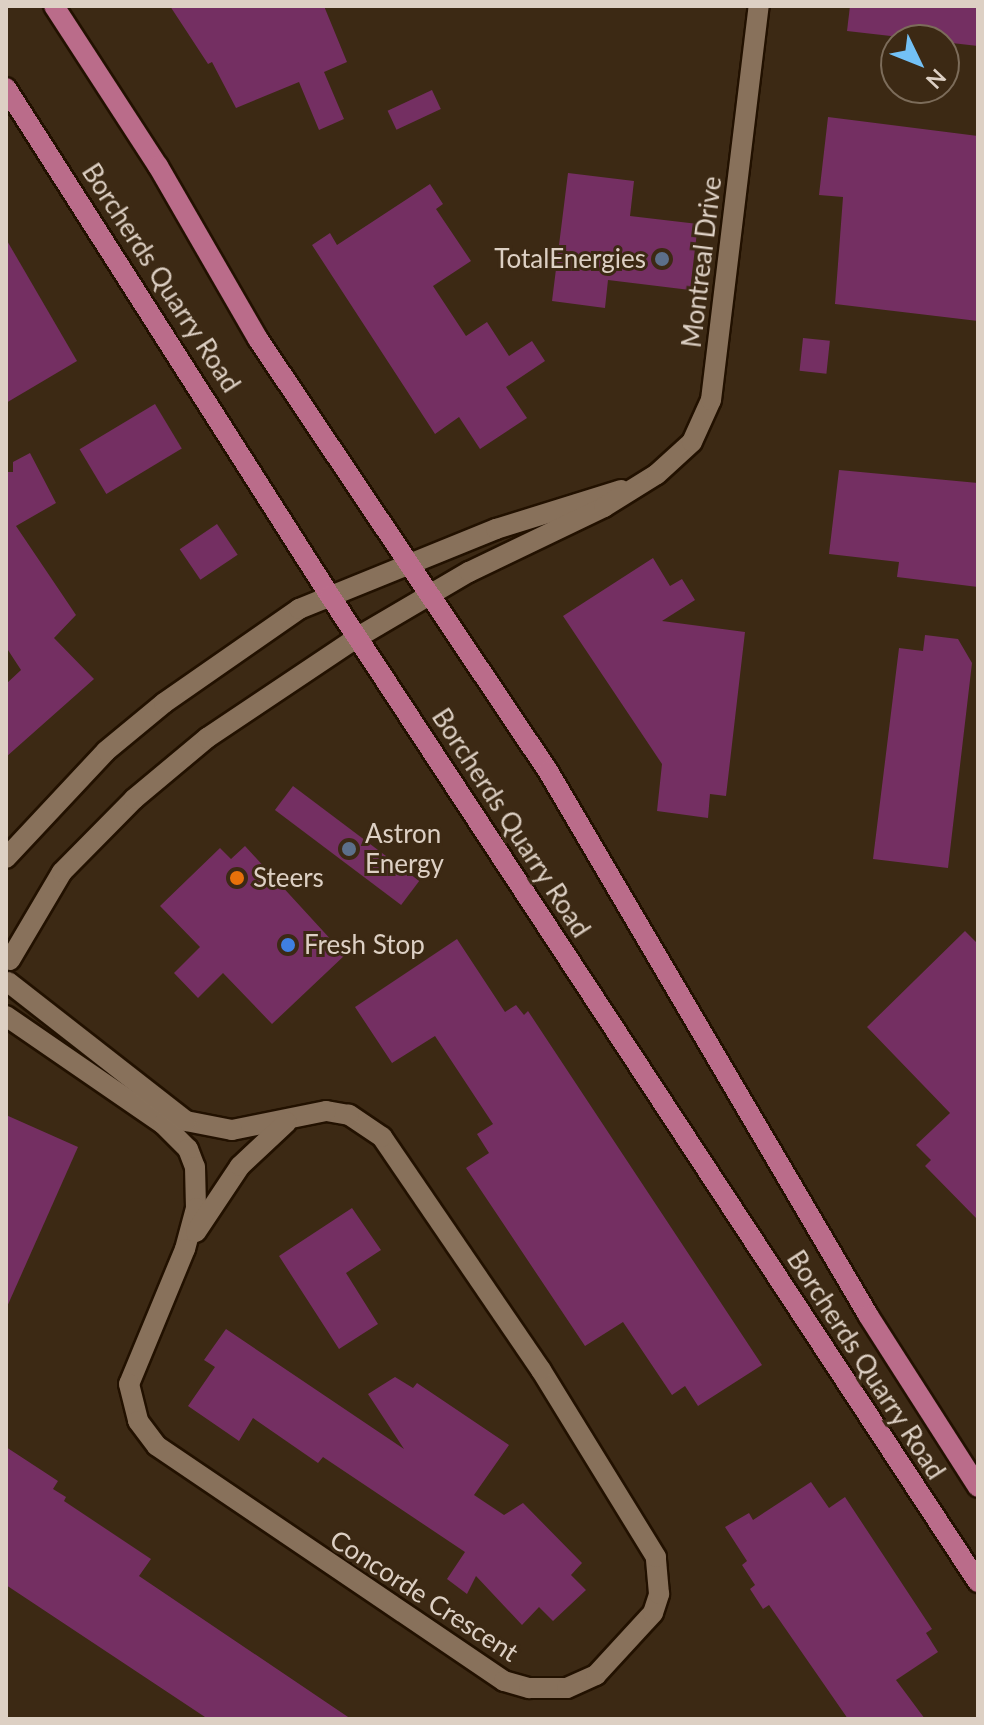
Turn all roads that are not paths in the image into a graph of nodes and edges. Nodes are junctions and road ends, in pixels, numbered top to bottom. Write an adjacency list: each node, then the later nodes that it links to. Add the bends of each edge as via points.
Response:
1 (54, 6): 5 (main road, Borcherds Quarry Road, via 158,166 258,339)
2 (759, 6): 4 (street, Montreal Drive, via 711,400 701,428 680,455)
3 (6, 88): 7 (main road, Borcherds Quarry Road)
4 (629, 489): 5 (street, Montreal Drive, via 575,501); 6 (street, Montreal Drive)
5 (411, 561): 6 (main road, Borcherds Quarry Road); 7 (street, Montreal Drive)
6 (431, 594): 8 (street, Montreal Drive); 15 (main road, Borcherds Quarry Road, via 548,771 868,1315)
7 (330, 596): 8 (main road, Borcherds Quarry Road); 9 (street, Montreal Drive, via 299,609 164,703 83,770)
8 (358, 637): 10 (street, Montreal Drive, via 207,738 134,799 62,872); 16 (main road, Borcherds Quarry Road)
9 (6, 858)
10 (8, 952): 11 (street)
11 (7, 983): 13 (street, Concorde Crescent, via 186,1121 223,1130)
12 (6, 1016): 14 (street, Concorde Crescent, via 163,1124 188,1149 198,1186)
13 (290, 1119): 14 (street, Concorde Crescent, via 240,1166); 14 (street, Concorde Crescent, via 313,1112 349,1115 368,1125 398,1157 649,1539 659,1594 640,1631 583,1683 548,1689 515,1686 165,1453 138,1421 129,1384)
14 (185, 1249)
15 (978, 1487)
16 (978, 1582)

